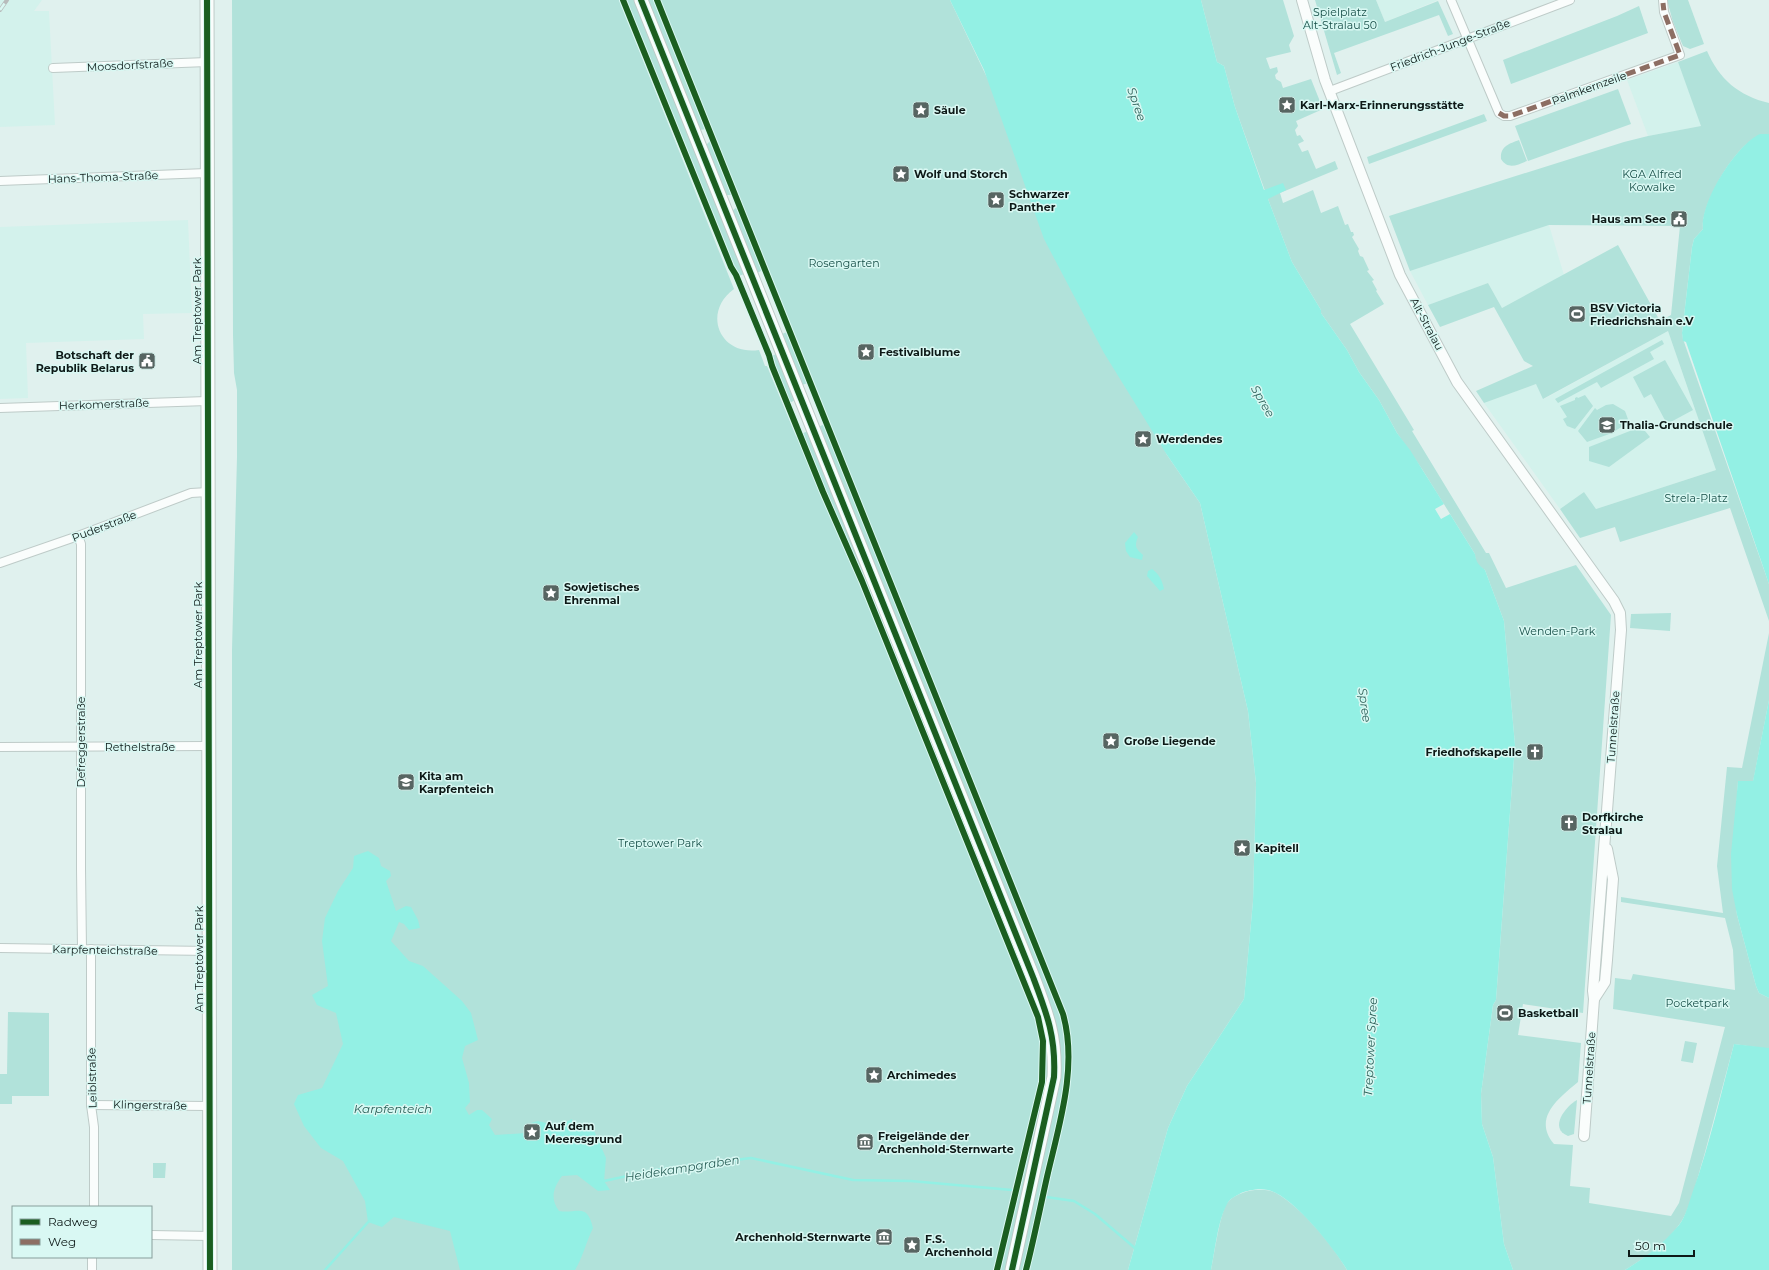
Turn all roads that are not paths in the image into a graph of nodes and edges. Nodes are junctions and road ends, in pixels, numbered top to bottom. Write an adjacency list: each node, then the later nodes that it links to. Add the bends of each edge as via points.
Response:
1 (207, 0): 8 (main road, Am Treptower Park)
2 (640, 0): 35 (main road, via 1046,1011 1054,1042 1054,1077)
3 (1302, 0): 10 (street, Alt-Stralau)
4 (1451, 0): 7 (street)
5 (1570, 0): 7 (street, Friedrich-Junge-Straße)
6 (1663, 0): 7 (street, Palmkernzeile, via 1664,12 1680,55 1510,116 1499,114)
7 (1468, 39): 10 (street, Friedrich-Junge-Straße)
8 (207, 62): 9 (street, Moosdorfstraße); 11 (main road, Am Treptower Park)
9 (53, 68)
10 (1330, 91): 18 (street, Alt-Stralau, via 1400,275 1457,382)
11 (207, 173): 12 (street, Hans-Thoma-Straße); 13 (main road, Am Treptower Park)
12 (0, 181)
13 (207, 401): 14 (street, Herkomerstraße); 15 (main road, Am Treptower Park)
14 (0, 408)
15 (208, 492): 16 (street, Puderstraße, via 191,492); 19 (main road, Am Treptower Park)
16 (78, 536): 17 (street, Puderstraße); 21 (street, Defreggerstraße)
17 (0, 563)
18 (1620, 613): 28 (street, Tunnelstraße, via 1621,630 1605,841 1613,878 1606,976 1594,999)
19 (208, 746): 21 (street, Rethelstraße); 25 (main road, Am Treptower Park)
20 (0, 747): 21 (street, Rethelstraße)
21 (82, 747): 23 (street, Defreggerstraße)
22 (0, 948): 23 (street, Karpfenteichstraße)
23 (82, 949): 24 (street, Karpfenteichstraße)
24 (92, 949): 25 (street, Karpfenteichstraße); 26 (street, Leiblstraße)
25 (209, 951): 27 (main road, Am Treptower Park)
26 (91, 1104): 27 (street, Klingerstraße); 29 (street, Leiblstraße, via 94,1127)
27 (210, 1106): 31 (main road, Am Treptower Park)
28 (1584, 1136)
29 (94, 1206)
30 (152, 1235): 31 (street)
31 (210, 1236): 34 (main road, Am Treptower Park)
32 (92, 1258): 33 (street)
33 (92, 1270)
34 (210, 1270)
35 (1012, 1270)

